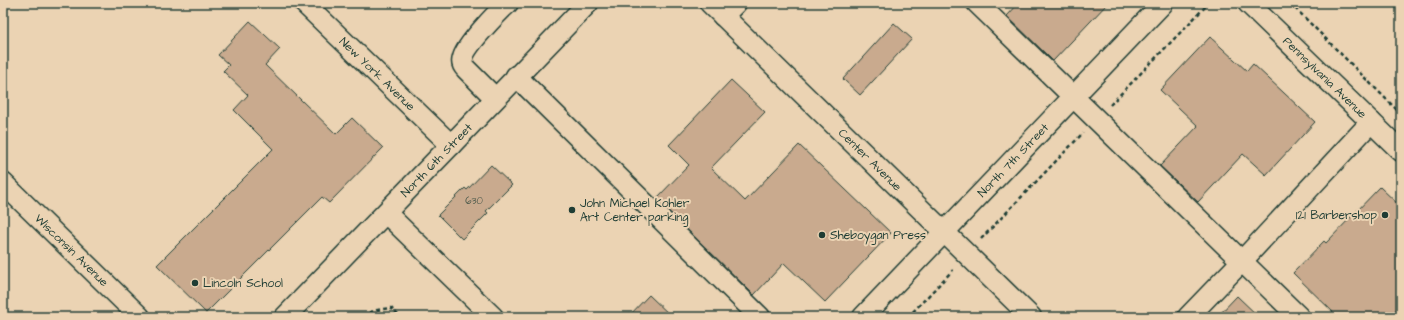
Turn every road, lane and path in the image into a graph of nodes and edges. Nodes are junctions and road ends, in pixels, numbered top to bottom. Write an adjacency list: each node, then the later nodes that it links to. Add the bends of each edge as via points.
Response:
1 (304, 3): 14 (street, New York Avenue)
2 (508, 3): 11 (street, via 479,34 462,59 466,69)
3 (588, 3): 9 (street, North 6th Street)
4 (977, 3): 10 (street)
5 (1163, 3): 10 (street, North 7th Street)
6 (1248, 3): 13 (street, Pennsylvania Avenue)
7 (1290, 3): 12 (path)
8 (723, 7): 18 (street, Center Avenue)
9 (516, 76): 11 (street, North 6th Street); 26 (street)
10 (1073, 97): 18 (street, North 7th Street); 20 (street)
11 (496, 98): 14 (street, North 6th Street)
12 (1401, 114)
13 (1371, 122): 15 (street, Pennsylvania Avenue); 20 (street)
14 (451, 145): 17 (street, North 6th Street)
15 (1401, 151)
16 (3, 183): 21 (street, Wisconsin Avenue)
17 (386, 213): 22 (street, North 6th Street); 25 (street)
18 (945, 232): 19 (street, Center Avenue); 27 (street, North 7th Street)
19 (967, 255): 28 (path); 29 (street, Center Avenue)
20 (1242, 261): 30 (street); 31 (street)
21 (140, 317)
22 (286, 317)
23 (364, 317): 24 (path, via 365,314 380,309 391,308)
24 (400, 317)
25 (494, 317)
26 (760, 317)
27 (863, 317)
28 (908, 317)
29 (1031, 317)
30 (1188, 317)
31 (1299, 317)

